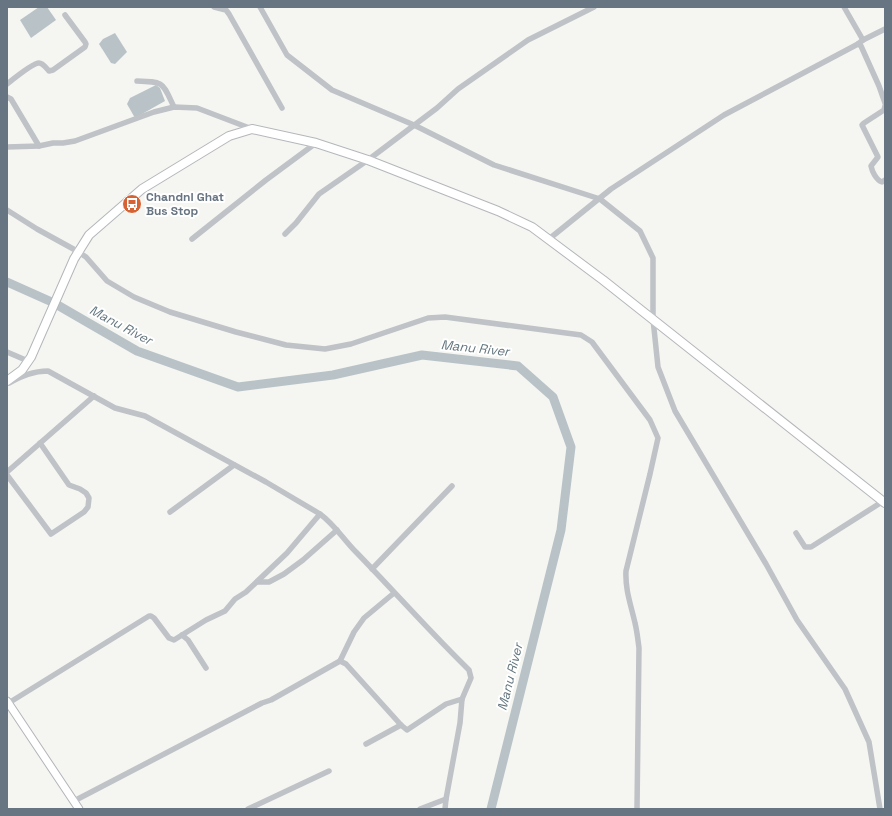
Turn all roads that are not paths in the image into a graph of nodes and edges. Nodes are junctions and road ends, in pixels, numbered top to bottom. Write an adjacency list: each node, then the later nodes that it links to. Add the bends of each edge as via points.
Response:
1 (214, 7): 13 (street, via 226,10 229,14)
2 (260, 7): 14 (street, via 287,55 332,90)
3 (594, 7): 14 (street, via 528,40 458,89)
4 (844, 7): 7 (street)
5 (65, 15): 9 (street, via 86,46 53,70 49,71 43,64 38,63)
6 (885, 29): 7 (street)
7 (860, 42): 11 (street); 21 (street, via 724,115 611,189)
8 (137, 81): 12 (street, via 160,84)
9 (7, 84)
10 (7, 97): 18 (street)
11 (885, 104): 20 (street, via 884,110 862,125 878,157 871,166 872,169 878,181)
12 (174, 107): 15 (street, via 197,108); 18 (street, via 75,141)
13 (282, 108)
14 (414, 125): 19 (street); 21 (street, via 494,165)
15 (252, 129): 16 (highway); 26 (highway, via 229,136 142,189 89,235)
16 (316, 143): 19 (highway); 24 (street)
17 (7, 146): 18 (street)
18 (39, 146)
19 (368, 160): 23 (street, via 316,197); 25 (highway, via 498,211 532,227)
20 (885, 180)
21 (600, 199): 25 (street); 27 (street, via 640,231 653,258)
22 (7, 210): 26 (street)
23 (285, 234)
24 (192, 239)
25 (549, 239): 27 (highway)
26 (76, 255): 29 (highway); 58 (street, via 86,257 107,281 134,298 170,312 286,346 325,349 428,318 445,317 581,336 592,342 650,420 658,438 625,583 636,624 639,648)
27 (653, 319): 36 (highway); 59 (street, via 658,367 675,410 797,620 845,689 869,742)
28 (7, 352): 29 (street)
29 (30, 359): 30 (highway)
30 (7, 383): 31 (street, via 26,374 48,371)
31 (94, 396): 32 (street); 33 (street, via 115,408 145,416)
32 (40, 443): 34 (street); 34 (street, via 69,485 86,493 89,498 88,507 84,512 51,534)
33 (234, 465): 37 (street); 38 (street)
34 (7, 473)
35 (452, 486): 41 (street)
36 (884, 501): 40 (street, via 811,547 806,547)
37 (170, 512)
38 (320, 514): 39 (street); 42 (street, via 287,553)
39 (337, 530): 41 (street); 42 (street, via 284,574 269,582)
40 (796, 533)
41 (372, 568): 43 (street)
42 (256, 582): 44 (street, via 224,611)
43 (394, 592): 45 (street, via 364,618); 47 (street, via 469,670 470,678)
44 (182, 635): 46 (street); 48 (street, via 174,640 168,638 154,618 149,616)
45 (340, 661): 49 (street, via 346,664); 53 (street, via 271,700)
46 (206, 668)
47 (462, 699): 49 (street, via 446,704 407,730); 52 (street)
48 (8, 703): 53 (main road)
49 (400, 725): 50 (street)
50 (366, 744)
51 (329, 771): 55 (street)
52 (446, 799): 56 (street); 57 (street)
53 (74, 801): 54 (main road)
54 (79, 809)
55 (248, 809)
56 (420, 809)
57 (445, 809)
58 (637, 809)
59 (880, 809)

